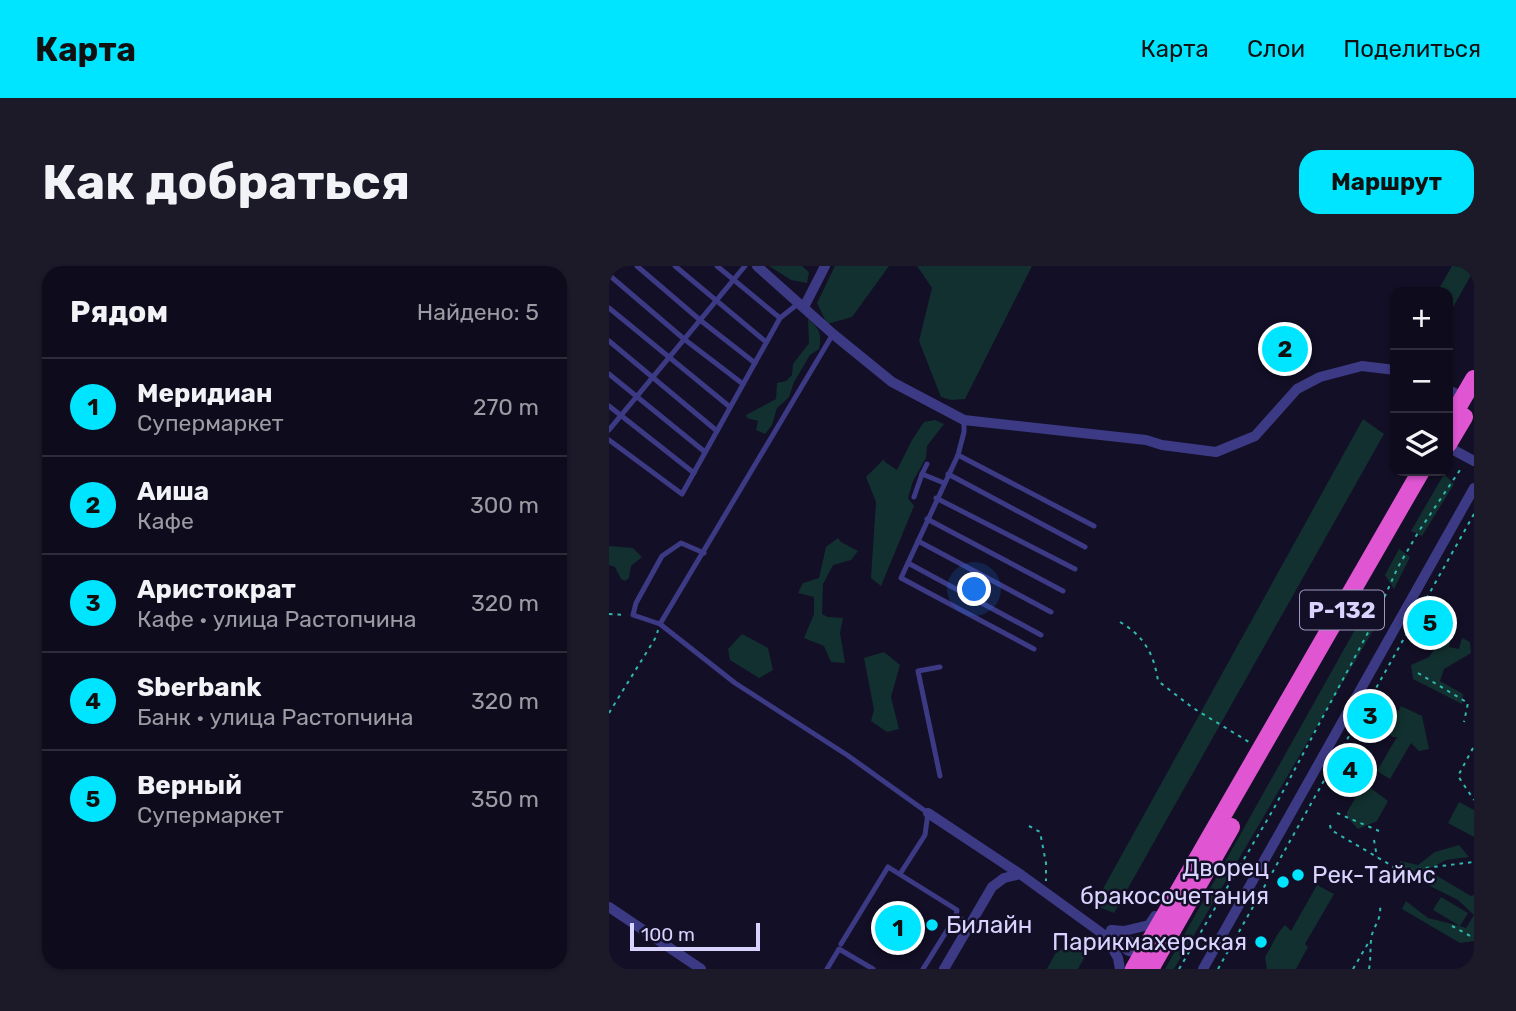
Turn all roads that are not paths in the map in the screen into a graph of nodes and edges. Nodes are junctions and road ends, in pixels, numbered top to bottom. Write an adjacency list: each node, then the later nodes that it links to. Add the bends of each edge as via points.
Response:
1 (637, 266): 13 (lane)
2 (675, 266): 9 (lane)
3 (717, 266): 8 (lane)
4 (745, 266): 8 (lane)
5 (757, 266): 10 (street)
6 (825, 266): 10 (street)
7 (609, 275): 15 (lane)
8 (734, 280): 9 (lane); 12 (lane)
9 (717, 300): 13 (lane); 17 (lane)
10 (801, 305): 12 (lane); 14 (street)
11 (609, 308): 18 (lane)
12 (780, 318): 17 (lane)
13 (700, 320): 15 (lane); 19 (lane)
14 (833, 334): 31 (street, via 893,382); 54 (lane)
15 (684, 339): 18 (lane); 24 (lane)
16 (609, 341): 22 (lane)
17 (766, 342): 19 (lane)
18 (669, 358): 22 (lane); 28 (lane)
19 (755, 362): 24 (lane)
20 (1390, 369): 31 (street, via 1362,366 1320,377 1297,389 1255,436 1216,452)
21 (609, 373): 26 (lane)
22 (652, 379): 26 (lane); 34 (lane)
23 (1474, 379): 25 (highway)
24 (743, 384): 28 (lane)
25 (1462, 395): 29 (highway); 32 (highway)
26 (637, 397): 30 (lane); 37 (lane)
27 (609, 407): 30 (lane)
28 (730, 407): 34 (lane)
29 (1453, 414)
30 (621, 416): 33 (lane); 41 (lane)
31 (964, 420): 38 (lane)
32 (1453, 428)
33 (609, 430)
34 (717, 431): 37 (lane)
35 (609, 440): 41 (lane, via 682,494)
36 (1453, 449): 39 (street)
37 (705, 452): 41 (lane)
38 (958, 454): 43 (lane); 51 (lane)
39 (1471, 459)
40 (927, 464): 42 (lane)
41 (694, 472)
42 (922, 474): 46 (lane); 48 (lane)
43 (947, 474): 46 (lane); 53 (lane)
44 (1418, 476): 73 (highway, Р-132)
45 (1430, 476): 73 (highway, Р-132)
46 (944, 483): 49 (lane)
47 (1474, 488): 82 (street)
48 (914, 497)
49 (936, 498): 50 (lane); 56 (lane)
50 (927, 519): 52 (lane); 57 (lane)
51 (1094, 526)
52 (918, 541): 55 (lane); 58 (lane)
53 (1085, 547)
54 (703, 553): 59 (lane); 59 (lane, via 681,543 662,556 633,615)
55 (908, 563): 60 (lane); 61 (lane, via 901,578)
56 (1075, 569)
57 (1063, 591)
58 (1051, 612)
59 (660, 624): 64 (lane, via 735,683)
60 (1041, 635)
61 (1034, 649)
62 (940, 667): 63 (lane, via 918,671)
63 (940, 776)
64 (928, 813): 65 (street); 66 (lane, via 925,835)
65 (1002, 862): 67 (street); 68 (street)
66 (899, 874): 70 (lane, via 957,910); 74 (lane, via 888,867)
67 (1020, 874): 68 (street); 72 (street)
68 (992, 887): 71 (street)
69 (609, 907): 76 (street)
70 (956, 916): 71 (lane); 79 (lane)
71 (970, 924): 80 (street)
72 (1109, 934): 73 (street); 75 (street); 81 (street)
73 (1160, 934): 75 (highway, Р-132)
74 (841, 944)
75 (1143, 965)
76 (701, 969)
77 (827, 969): 78 (lane, via 839,949)
78 (873, 969)
79 (923, 969)
80 (944, 969)
81 (1120, 969)
82 (1203, 969)

